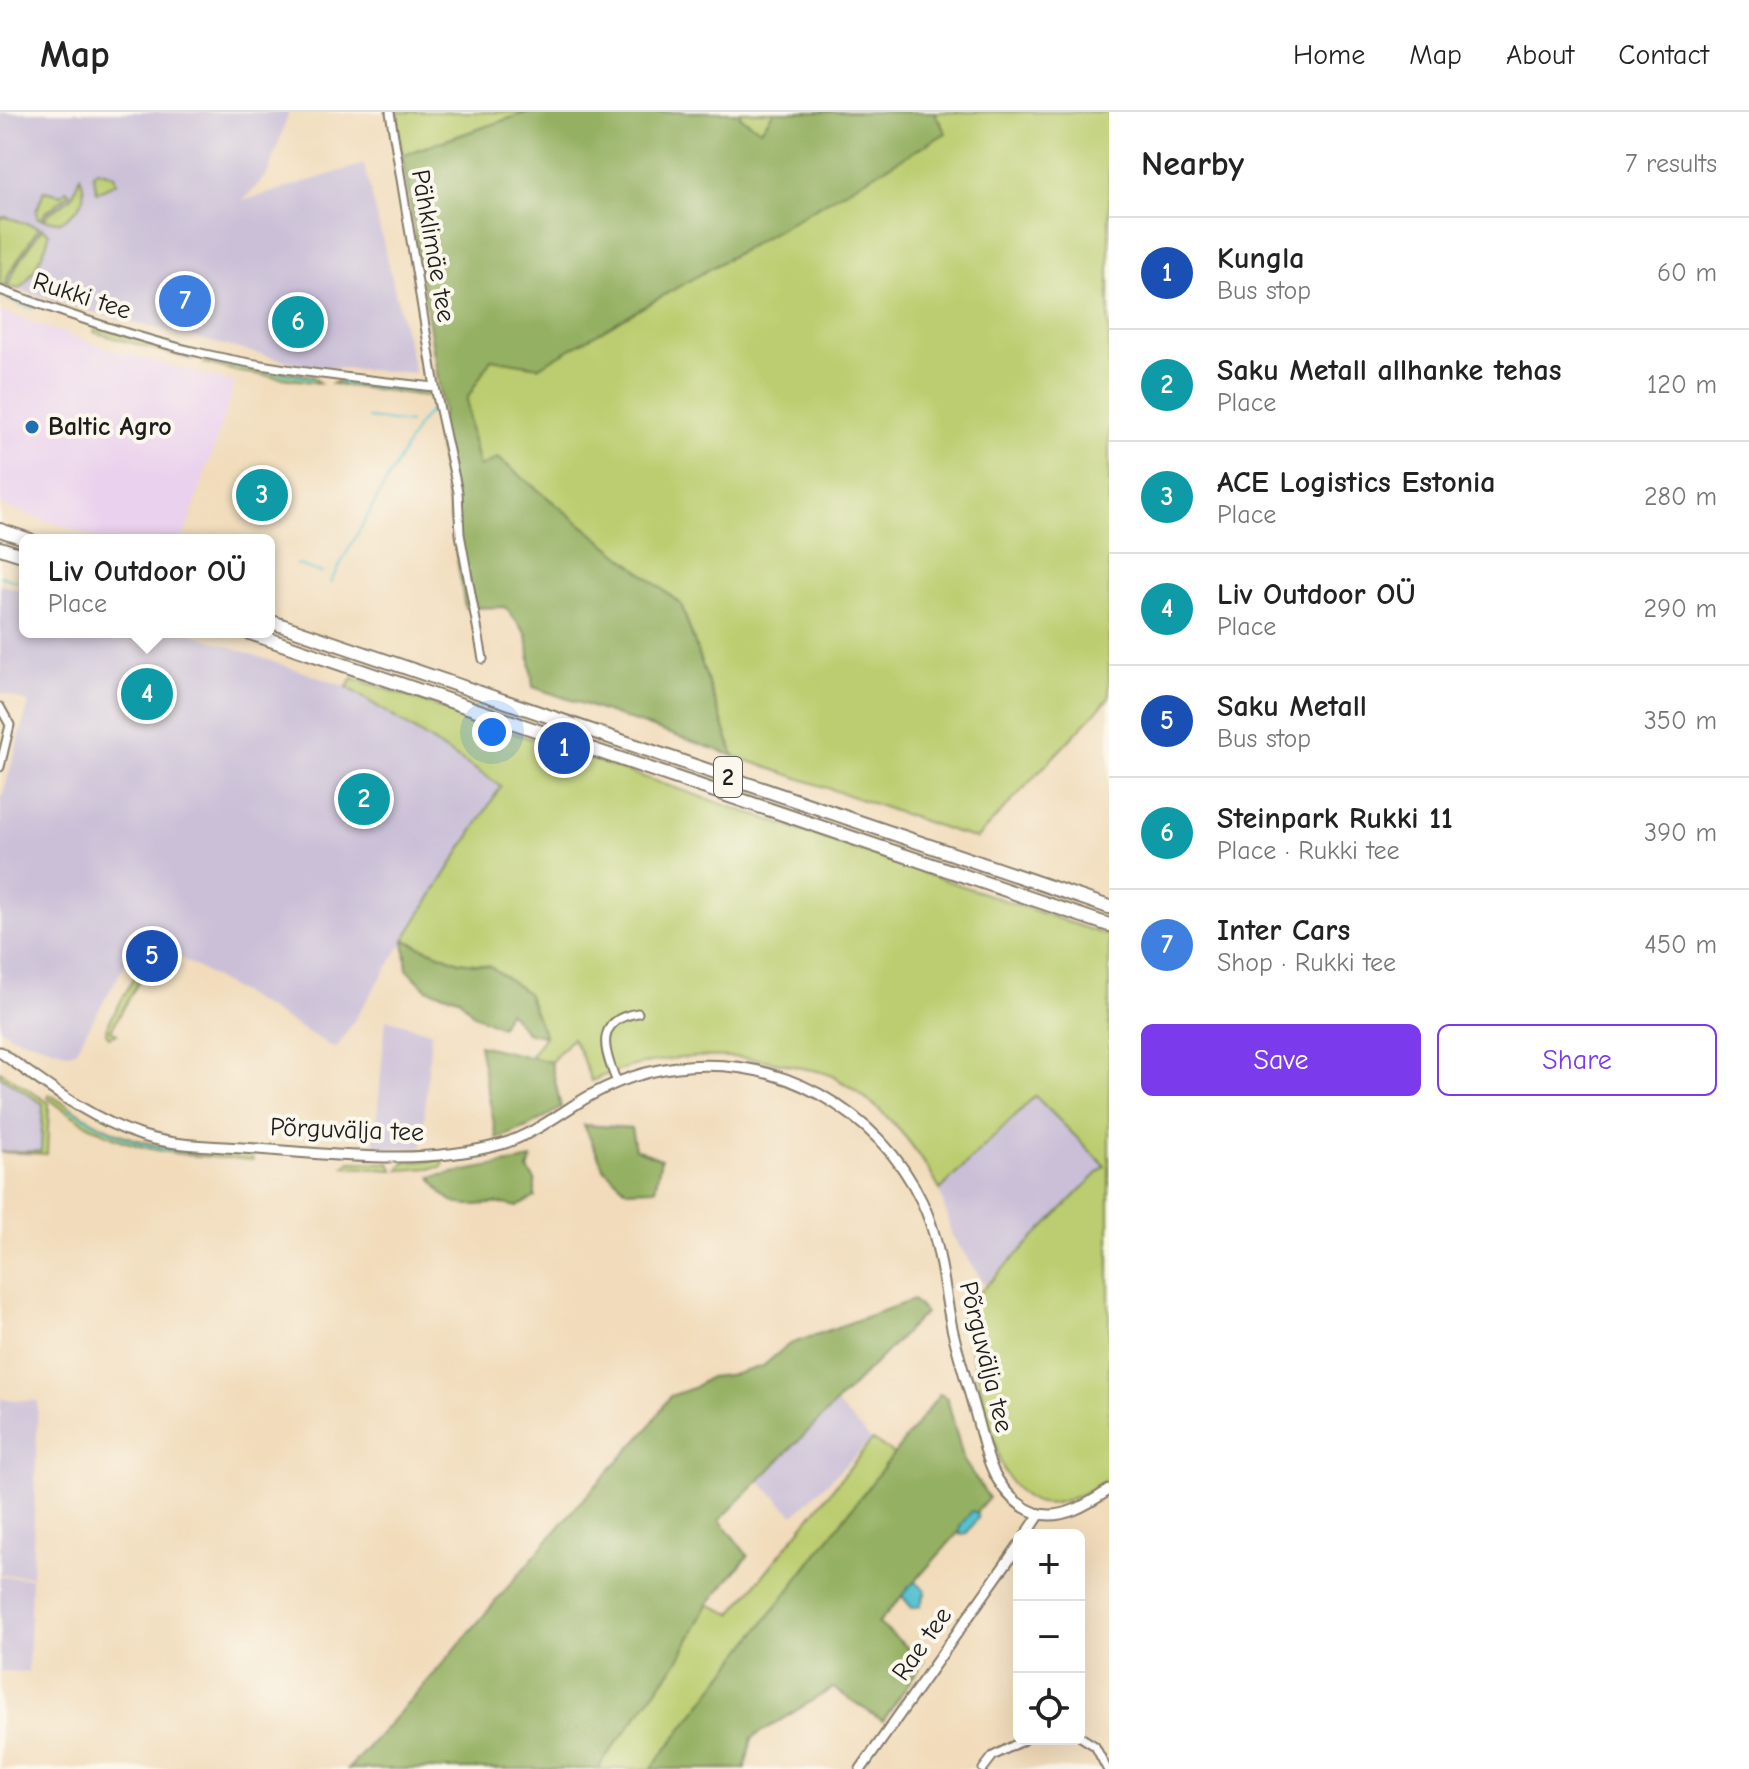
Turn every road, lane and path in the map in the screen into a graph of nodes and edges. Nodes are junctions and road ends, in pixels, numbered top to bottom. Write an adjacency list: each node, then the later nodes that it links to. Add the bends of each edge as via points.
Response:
1 (390, 112): 3 (street, Pähklimäe tee)
2 (0, 290): 3 (street, Rukki tee, via 94,324 202,353)
3 (435, 387): 8 (street, Pähklimäe tee, via 458,492 460,534)
4 (0, 530): 5 (highway)
5 (19, 536)
6 (275, 623): 11 (highway, 2)
7 (265, 638): 12 (highway, 2)
8 (483, 659)
9 (0, 707): 10 (street, via 10,725)
10 (0, 767)
11 (1109, 907)
12 (1109, 925)
13 (638, 1013): 15 (street, via 617,1020 605,1039)
14 (0, 1052): 15 (street, Põrguvälja tee, via 93,1115 147,1138 379,1157 440,1155 510,1141)
15 (617, 1082): 17 (street, Põrguvälja tee, via 700,1064 769,1073 828,1100 887,1147 929,1219 952,1328 992,1469 1011,1497)
16 (1109, 1490): 17 (street, via 1071,1511)
17 (1040, 1514): 18 (street)
18 (1030, 1529)
19 (1013, 1554): 22 (street, Rae tee)
20 (1085, 1740): 24 (street, via 1095,1746)
21 (1014, 1745): 23 (street, via 993,1756)
22 (861, 1769)
23 (983, 1769)
24 (1107, 1769)

